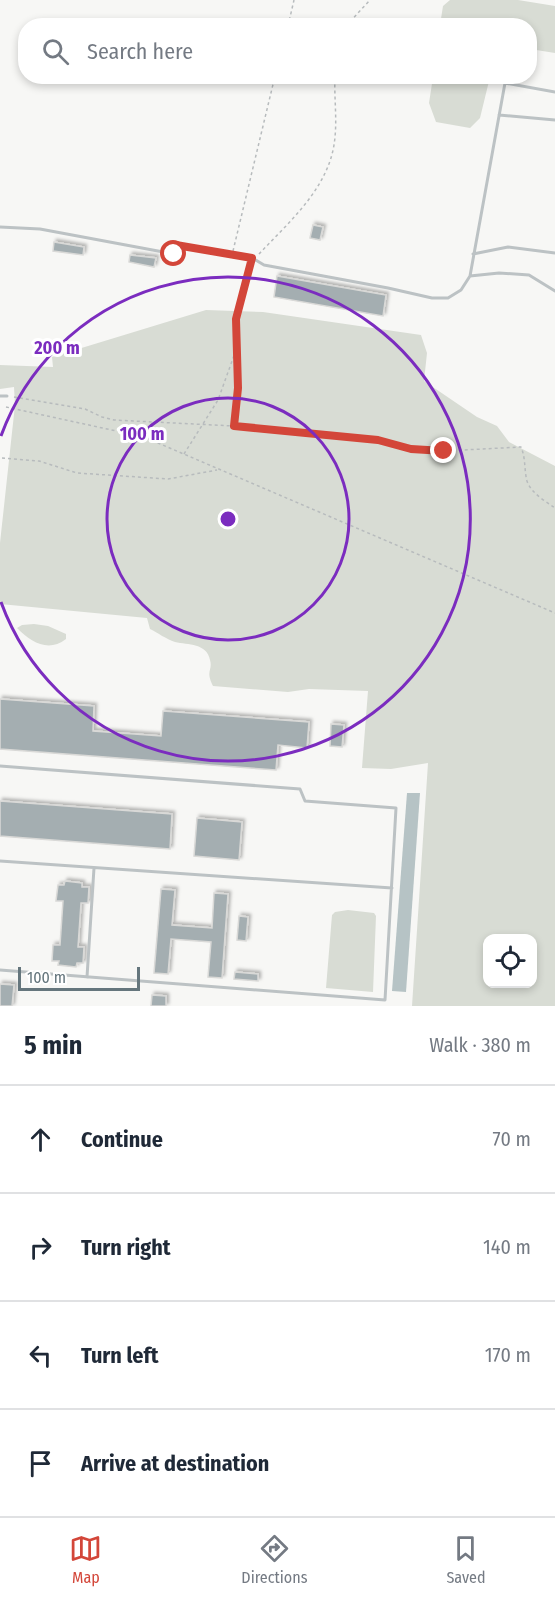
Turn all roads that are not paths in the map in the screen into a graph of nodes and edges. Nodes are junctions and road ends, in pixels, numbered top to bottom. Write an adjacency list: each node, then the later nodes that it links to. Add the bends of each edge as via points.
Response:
1 (505, 84): 4 (lane)
2 (511, 84): 3 (lane)
3 (555, 92)
4 (499, 115): 5 (lane); 7 (lane)
5 (555, 120)
6 (0, 227): 9 (lane, via 40,229 174,254 176,245 432,298 448,298 461,290)
7 (473, 254): 8 (lane, via 508,247); 9 (lane)
8 (555, 254)
9 (470, 276): 10 (lane, via 529,275)
10 (555, 291)
11 (0, 396): 12 (lane)
12 (7, 396)
13 (0, 766): 16 (lane, via 300,789 306,801 396,808)
14 (0, 861): 15 (lane)
15 (94, 868): 16 (lane); 18 (lane)
16 (392, 888): 18 (lane, via 385,1000)
17 (0, 970): 18 (lane)
18 (87, 977)

